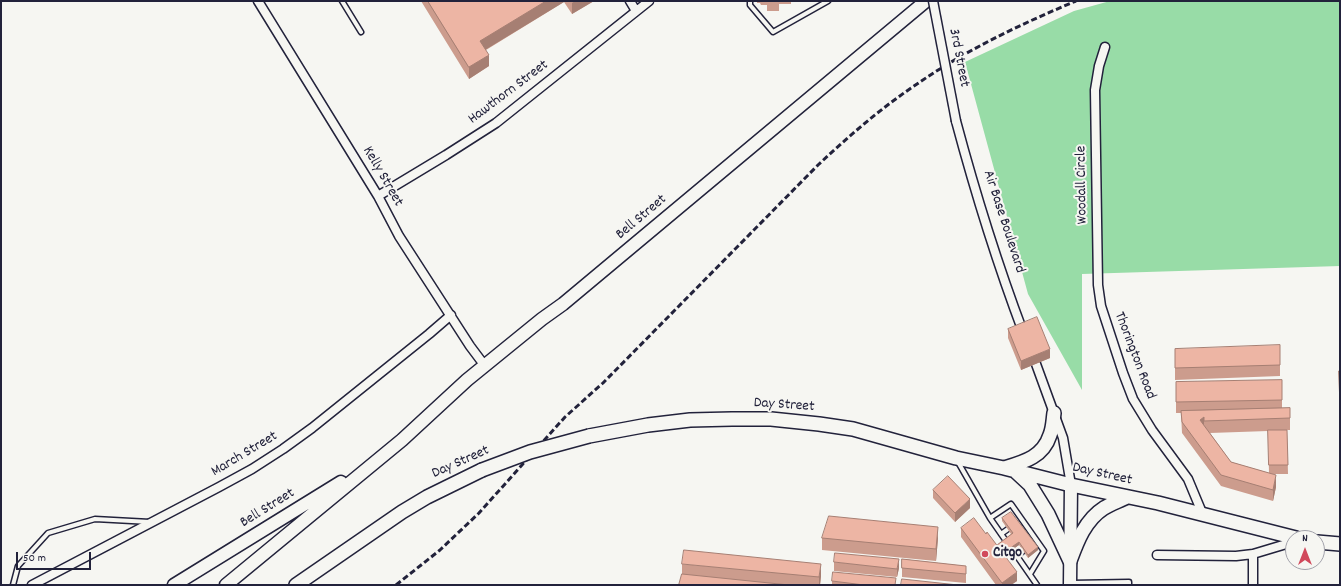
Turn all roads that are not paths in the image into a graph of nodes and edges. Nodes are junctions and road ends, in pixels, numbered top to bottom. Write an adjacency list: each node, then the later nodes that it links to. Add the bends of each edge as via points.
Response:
1 (258, 1): 13 (street, Kelly Street)
2 (342, 1): 10 (lane)
3 (630, 1): 9 (street)
4 (649, 1): 9 (street, Hawthorn Street)
5 (750, 1): 6 (lane, via 750,5 773,32)
6 (828, 1)
7 (926, 1): 18 (main road, Bell Street)
8 (933, 1): 12 (street, 3rd Street, bridge)
9 (636, 11): 13 (street, Hawthorn Street, via 496,123)
10 (361, 32)
11 (1105, 46): 14 (street, Woodall Circle, via 1096,81)
12 (956, 121): 16 (street, Air Base Boulevard, via 984,221)
13 (378, 196): 15 (street, Kelly Street, via 399,236)
14 (1097, 237): 25 (street, Thorington Road, via 1101,306 1123,373 1141,412 1188,479)
15 (451, 315): 18 (street, Kelly Street); 28 (street, March Street, via 283,449 239,476)
16 (1023, 332)
17 (1036, 364): 19 (street)
18 (485, 366): 21 (main road, Bell Street)
19 (1054, 414): 22 (main road, via 1050,435 1044,448 1034,457); 23 (street, via 1063,438)
20 (956, 458): 22 (main road, Day Street); 26 (lane); 51 (main road, Day Street, bridge, via 853,429 771,420 690,420 588,436 536,450 482,470 427,496)
21 (378, 459): 49 (main road, Bell Street); 50 (main road, Bell Street)
22 (1010, 469): 23 (main road, Day Street); 44 (main road, via 1030,485 1048,514)
23 (1071, 485): 24 (main road, Day Street); 44 (main road)
24 (1127, 497): 25 (main road, Day Street); 44 (main road, via 1104,508 1092,518 1080,536)
25 (1203, 515): 34 (main road, Day Street)
26 (990, 518): 27 (lane, via 1011,504); 32 (lane)
27 (1022, 519): 29 (lane); 31 (lane)
28 (151, 522): 47 (lane, via 95,519 48,533 18,566); 48 (street, March Street)
29 (1017, 523)
30 (1008, 529): 32 (lane)
31 (1030, 531): 33 (lane); 45 (lane, via 1035,542 1044,551)
32 (1001, 534): 35 (lane)
33 (1026, 534)
34 (1285, 535)
35 (1006, 540)
36 (1325, 543): 38 (main road)
37 (1285, 544): 41 (street)
38 (1340, 544)
39 (1012, 550): 43 (lane)
40 (1023, 551): 43 (lane)
41 (1253, 554): 42 (street); 54 (street)
42 (1157, 555)
43 (1017, 556): 45 (lane)
44 (1070, 561): 46 (main road)
45 (1030, 574): 52 (lane)
46 (1070, 584): 53 (lane, via 1129,582)
47 (14, 585)
48 (32, 585)
49 (174, 585)
50 (226, 585)
51 (296, 585)
52 (1037, 585)
53 (1129, 585)
54 (1253, 585)

